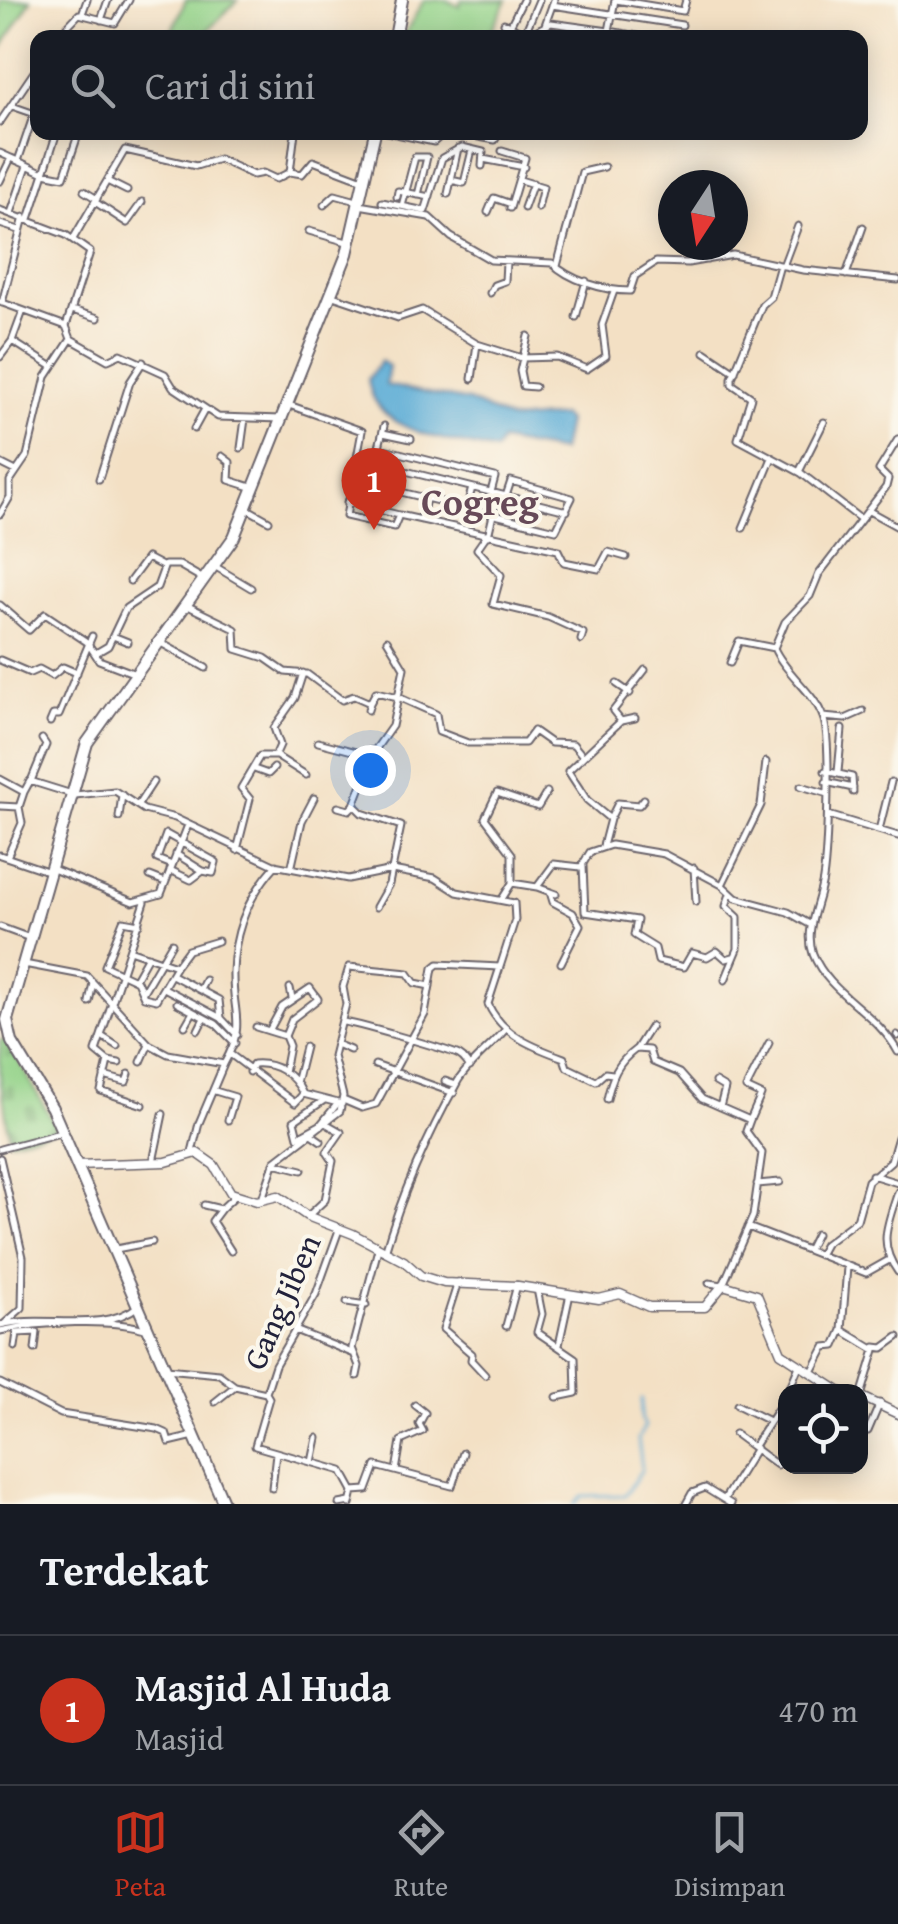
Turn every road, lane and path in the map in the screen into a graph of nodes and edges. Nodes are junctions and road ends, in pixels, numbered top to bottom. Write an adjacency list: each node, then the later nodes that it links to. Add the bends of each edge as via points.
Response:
1 (87, 0): 10 (street)
2 (108, 0): 12 (street)
3 (129, 0): 12 (street, via 118,22)
4 (402, 0): 17 (main road)
5 (522, 0): 15 (street)
6 (539, 0): 20 (street)
7 (615, 0): 8 (street, via 683,11); 11 (street)
8 (686, 0)
9 (553, 2): 11 (street); 13 (street)
10 (82, 14): 12 (street); 16 (street)
11 (612, 14): 14 (street); 23 (street)
12 (101, 20)
13 (545, 25): 21 (street); 22 (street)
14 (682, 25)
15 (508, 26): 18 (street); 19 (street)
16 (62, 30)
17 (396, 30)
18 (507, 30)
19 (517, 30)
20 (530, 30)
21 (536, 30)
22 (599, 30)
23 (610, 30)
24 (30, 78): 25 (street)
25 (11, 106): 26 (street); 27 (street)
26 (30, 113)
27 (0, 122)
28 (30, 126): 37 (street)
29 (55, 140): 43 (street)
30 (76, 140): 43 (street, via 64,177)
31 (294, 140): 42 (street)
32 (373, 140): 45 (main road)
33 (458, 148): 34 (street); 46 (street); 56 (street, via 442,156)
34 (472, 150): 40 (street, via 483,152 483,163); 46 (street, via 464,183)
35 (502, 151): 40 (street, via 524,156)
36 (0, 153): 37 (street)
37 (13, 159): 38 (street); 41 (street); 44 (street)
38 (27, 166): 43 (street); 67 (street)
39 (604, 167): 79 (street, via 582,172)
40 (524, 168): 47 (street)
41 (0, 171)
42 (290, 172): 45 (street, via 302,174 313,160); 48 (street, via 276,179 219,159 196,166 126,150)
43 (44, 173): 68 (street)
44 (0, 180)
45 (364, 180): 60 (main road)
46 (451, 180): 53 (street)
47 (520, 180): 49 (street); 66 (street, via 511,206 494,198)
48 (109, 182): 51 (street); 57 (street)
49 (533, 184): 62 (street); 63 (street, via 544,189)
50 (84, 191): 57 (street)
51 (127, 191)
52 (406, 192): 54 (street); 54 (street, via 414,156 427,157); 55 (street); 64 (street)
53 (448, 194)
54 (418, 195): 56 (street)
55 (397, 197)
56 (430, 197): 64 (street, via 425,211)
57 (96, 200): 58 (street, via 127,223); 74 (street)
58 (142, 202)
59 (382, 202): 64 (street)
60 (359, 204): 61 (street, via 336,194); 64 (street); 75 (main road)
61 (324, 205)
62 (524, 208)
63 (538, 208)
64 (401, 209): 78 (street, via 429,217 490,260)
65 (0, 210): 67 (street)
66 (488, 212)
67 (12, 213): 68 (street)
68 (27, 219): 72 (street); 74 (street)
69 (0, 224): 72 (street)
70 (798, 226): 80 (street)
71 (863, 227): 81 (street)
72 (19, 230): 87 (street)
73 (309, 230): 75 (street)
74 (72, 239): 88 (street, via 91,255)
75 (350, 243): 86 (main road)
76 (748, 258): 80 (street)
77 (707, 260): 84 (street, via 651,264 630,291)
78 (506, 262): 79 (street); 85 (street, via 505,281)
79 (558, 266): 83 (street)
80 (782, 266): 81 (street); 102 (street)
81 (846, 275): 82 (street)
82 (898, 280)
83 (586, 281): 84 (street); 90 (street)
84 (614, 291): 99 (street, via 602,325 607,353 600,363 587,369 557,357)
85 (490, 293)
86 (330, 295): 96 (street, via 398,318 422,310); 105 (main road)
87 (1, 302): 89 (street)
88 (72, 310): 91 (street); 92 (street)
89 (23, 311): 92 (street); 95 (street)
90 (576, 317)
91 (98, 318)
92 (66, 326): 94 (street)
93 (528, 336): 99 (street)
94 (71, 339): 100 (street, via 108,360 119,353); 101 (street)
95 (12, 341): 98 (street); 101 (street)
96 (477, 344): 99 (street); 103 (street)
97 (705, 352): 102 (street)
98 (0, 357)
99 (522, 358): 104 (street, via 523,385)
100 (143, 362): 106 (street); 124 (street, via 130,382)
101 (51, 366): 121 (street, via 29,450)
102 (735, 372): 116 (street, via 732,384 750,397 738,439)
103 (472, 379)
104 (535, 388)
105 (286, 404): 107 (main road); 117 (street, via 360,429)
106 (204, 409): 108 (street); 110 (street)
107 (281, 418): 108 (street); 126 (main road)
108 (245, 419): 113 (street)
109 (824, 422): 122 (street)
110 (194, 428)
111 (411, 439): 114 (street, via 384,429)
112 (898, 439): 134 (street, via 878,470 888,483)
113 (241, 448)
114 (380, 448): 118 (street); 120 (street)
115 (222, 456): 126 (street, via 230,462 230,480)
116 (772, 458): 122 (street); 142 (street)
117 (357, 459): 120 (street); 125 (street)
118 (434, 462): 123 (street); 128 (street, via 494,477)
119 (0, 463): 121 (street)
120 (375, 464): 123 (street)
121 (16, 471): 135 (street)
122 (799, 472): 138 (street)
123 (430, 477): 127 (street)
124 (99, 479)
125 (352, 480): 129 (street); 130 (street)
126 (254, 488): 131 (main road)
127 (472, 488): 128 (street); 132 (street)
128 (498, 494): 133 (street); 133 (street, via 511,481 568,494); 137 (street)
129 (426, 499): 132 (street); 139 (street)
130 (346, 502): 136 (street); 136 (street, via 349,517 394,527)
131 (246, 508): 140 (street); 146 (main road)
132 (466, 509): 137 (street)
133 (568, 511): 137 (street, via 556,530)
134 (869, 511): 138 (street); 141 (street)
135 (0, 514)
136 (400, 515): 139 (street)
137 (493, 515): 143 (street)
138 (859, 518): 158 (street, via 810,596 785,622)
139 (421, 520): 143 (street)
140 (268, 521)
141 (898, 527)
142 (743, 528)
143 (487, 536): 144 (street, via 558,550 564,562 591,570 599,569 608,552); 155 (street, via 477,549 501,576 494,605 558,621 583,633)
144 (626, 557)
145 (164, 567): 147 (street, via 179,565); 148 (street, via 147,558); 152 (street, via 157,587 126,608)
146 (216, 568): 147 (main road); 149 (street)
147 (206, 580): 151 (main road)
148 (130, 581)
149 (251, 588)
150 (0, 605): 153 (street, via 29,630 44,614)
151 (188, 606): 157 (main road); 164 (street, via 234,628 236,648 285,672)
152 (114, 636): 156 (street); 159 (street)
153 (90, 639): 159 (street); 165 (street)
154 (386, 640): 169 (street, via 404,668)
155 (581, 640)
156 (128, 642)
157 (160, 642): 162 (street); 166 (main road)
158 (774, 648): 161 (street, via 739,641); 171 (street)
159 (96, 654): 166 (street)
160 (0, 660): 165 (street, via 30,674 39,669 52,676 63,667)
161 (730, 662)
162 (206, 668)
163 (645, 670): 168 (street)
164 (304, 673): 169 (street, via 342,700 354,696 369,706 376,692); 180 (street, via 274,728 280,744)
165 (77, 674): 174 (street, via 60,715)
166 (135, 674): 196 (main road, via 87,742)
167 (618, 684): 168 (street)
168 (630, 692): 173 (street, via 612,712)
169 (398, 696): 178 (street, via 392,726); 179 (street, via 436,714 440,732 461,742 525,743 534,731 551,743 573,744)
170 (863, 711): 171 (street)
171 (824, 717): 184 (street)
172 (635, 718): 173 (street)
173 (621, 720): 179 (street)
174 (50, 722)
175 (842, 730): 185 (street)
176 (42, 739): 188 (street, via 46,745)
177 (318, 742): 178 (street, via 357,753)
178 (374, 750): 202 (street)
179 (582, 755): 207 (street, via 569,773)
180 (275, 756): 183 (street, via 261,755); 186 (street)
181 (766, 762): 227 (street, via 761,804)
182 (274, 768): 183 (street, via 268,774)
183 (254, 769): 213 (street, via 241,789 250,799)
184 (825, 771): 185 (street); 190 (street)
185 (838, 772): 190 (street, via 852,777 853,790)
186 (306, 775)
187 (0, 779): 193 (street)
188 (30, 781): 193 (street); 196 (street)
189 (152, 782): 201 (street)
190 (825, 782): 195 (street)
191 (890, 782): 209 (street)
192 (800, 786): 195 (street)
193 (24, 792): 203 (street)
194 (547, 792): 226 (street, via 538,807 496,793 485,818 512,854)
195 (826, 793): 205 (street)
196 (75, 795): 197 (street); 222 (main road)
197 (122, 795): 201 (street); 206 (street)
198 (314, 798): 217 (street)
199 (644, 799): 207 (street, via 618,803)
200 (0, 806): 203 (street)
201 (138, 806): 208 (street)
202 (354, 806): 204 (street); 221 (street, via 401,826)
203 (19, 807): 215 (street, via 22,824)
204 (338, 807)
205 (828, 815): 209 (street); 235 (street)
206 (119, 817)
207 (610, 819): 212 (street)
208 (188, 824): 211 (street); 213 (street)
209 (879, 830): 210 (street)
210 (898, 836)
211 (182, 840): 214 (street); 219 (street, via 164,836 157,859); 223 (street, via 216,863 212,874)
212 (602, 846): 218 (street); 220 (street, via 656,851)
213 (237, 850): 216 (street)
214 (176, 854): 219 (street); 223 (street)
215 (4, 856): 222 (street)
216 (276, 865): 217 (street); 280 (street, via 242,914 232,968)
217 (292, 865): 221 (street, via 343,878)
218 (583, 866): 228 (street, via 556,864); 242 (street, via 585,912 638,920 634,935 655,948 658,961 684,967 692,953)
219 (171, 868): 223 (street, via 191,880); 225 (street)
220 (694, 868): 227 (street); 232 (street)
221 (392, 870): 230 (street); 233 (street)
222 (52, 871): 231 (street); 237 (main road)
223 (203, 871)
224 (150, 876): 225 (street)
225 (165, 882): 231 (street, via 160,896)
226 (512, 883): 228 (street); 230 (street)
227 (722, 885): 229 (street)
228 (537, 887): 244 (street, via 553,893 555,904 580,925)
229 (730, 894): 235 (street); 242 (street, via 726,908 739,923)
230 (501, 900): 247 (street, via 516,905)
231 (145, 902): 234 (street)
232 (696, 902)
233 (376, 907)
234 (138, 924): 240 (street); 249 (street, via 124,921 105,966)
235 (811, 925): 275 (street, via 813,952 832,982)
236 (0, 927): 237 (street)
237 (31, 939): 245 (main road)
238 (218, 942): 246 (street, via 188,950)
239 (172, 943): 243 (street)
240 (132, 951): 241 (street); 249 (street)
241 (148, 956): 243 (street); 251 (street)
242 (732, 957): 253 (street)
243 (162, 960): 246 (street); 260 (street)
244 (560, 963)
245 (24, 964): 254 (street, via 87,976); 319 (main road, via 8,1013 10,1036)
246 (176, 966): 250 (street)
247 (500, 968): 256 (street, via 436,964); 273 (street, via 488,1004)
248 (193, 972): 255 (street)
249 (119, 975): 251 (street); 264 (street)
250 (172, 975): 255 (street); 257 (street)
251 (134, 979): 260 (street)
252 (205, 980): 259 (street)
253 (725, 980)
254 (93, 983): 263 (street); 264 (street)
255 (188, 984): 259 (street); 262 (street)
256 (430, 986): 268 (street, via 408,974 349,967); 282 (street)
257 (164, 988): 260 (street, via 156,1000); 262 (street)
258 (290, 988): 261 (street)
259 (200, 990): 267 (street, via 219,1000)
260 (143, 992)
261 (292, 998): 274 (street); 278 (street, via 310,988 318,999 292,1019)
262 (179, 1000): 265 (street); 267 (street)
263 (89, 1002)
264 (110, 1004): 276 (street); 279 (street)
265 (193, 1012): 266 (street); 269 (street)
266 (204, 1018): 272 (street); 280 (street)
267 (221, 1018): 280 (street)
268 (342, 1022): 282 (street, via 356,1021); 285 (street)
269 (185, 1026)
270 (652, 1026): 288 (street)
271 (256, 1027): 274 (street)
272 (198, 1030)
273 (505, 1030): 297 (street); 302 (street, via 564,1058 584,1078)
274 (269, 1031): 278 (street)
275 (886, 1032): 277 (street); 290 (street)
276 (138, 1035): 283 (street); 284 (street)
277 (898, 1035)
278 (285, 1036): 299 (street)
279 (102, 1037): 286 (street); 292 (street, via 96,1051)
280 (236, 1039): 291 (street)
281 (769, 1042): 317 (street, via 746,1088 761,1095)
282 (411, 1043): 297 (street, via 456,1054); 300 (street)
283 (134, 1044)
284 (149, 1044): 293 (street); 295 (street)
285 (336, 1044): 289 (street); 312 (street)
286 (117, 1046)
287 (305, 1048): 306 (street)
288 (636, 1049): 302 (street); 314 (street, via 652,1051 653,1062 679,1073 702,1100)
289 (350, 1050)
290 (898, 1052)
291 (230, 1054): 295 (street); 298 (street)
292 (108, 1061): 294 (street); 303 (street)
293 (141, 1062)
294 (119, 1064)
295 (224, 1064): 308 (street)
296 (375, 1065): 300 (street)
297 (470, 1067): 307 (street)
298 (249, 1072): 299 (street, via 257,1063); 309 (street, via 294,1103)
299 (284, 1072): 306 (street)
300 (396, 1072): 307 (street); 312 (street, via 371,1108)
301 (128, 1074): 303 (street, via 126,1082)
302 (612, 1074): 310 (street)
303 (104, 1076): 313 (street, via 101,1091)
304 (445, 1081): 307 (street)
305 (715, 1082): 314 (street, via 726,1088)
306 (296, 1083): 309 (street)
307 (455, 1089): 350 (street)
308 (215, 1091): 316 (street, via 235,1097); 324 (street)
309 (303, 1094): 311 (street)
310 (608, 1099)
311 (324, 1100): 312 (street); 312 (street, via 294,1121 298,1136)
312 (341, 1102): 318 (street)
313 (143, 1104)
314 (720, 1108): 317 (street)
315 (163, 1114): 326 (street)
316 (228, 1120)
317 (750, 1120): 333 (street, via 746,1131 762,1152)
318 (326, 1124): 320 (street); 337 (street, via 341,1132 327,1152 332,1161)
319 (62, 1132): 323 (street); 329 (main road)
320 (310, 1134): 322 (street); 327 (street)
321 (898, 1137): 328 (street)
322 (321, 1140)
323 (3, 1148)
324 (192, 1152): 326 (street); 338 (street, via 214,1165 224,1188)
325 (0, 1158): 366 (street, via 24,1266 22,1308)
326 (153, 1162): 329 (street)
327 (274, 1162): 330 (street); 339 (street)
328 (894, 1163): 331 (street)
329 (76, 1165): 348 (main road)
330 (302, 1170)
331 (872, 1175): 334 (street); 351 (street, via 857,1220)
332 (780, 1182): 333 (street)
333 (758, 1184): 343 (street)
334 (898, 1184)
335 (313, 1190): 337 (street)
336 (898, 1192): 352 (street, via 885,1233)
337 (326, 1193): 342 (street)
338 (236, 1195): 339 (street); 341 (street)
339 (262, 1200): 342 (street, via 278,1196)
340 (204, 1205): 341 (street)
341 (221, 1209): 349 (street, via 212,1221)
342 (306, 1216): 344 (street)
343 (748, 1226): 347 (street); 357 (street)
344 (339, 1230): 350 (street); 368 (street, Gang Jiben)
345 (816, 1234): 347 (street)
346 (152, 1242): 348 (street)
347 (809, 1248): 351 (street)
348 (114, 1250): 363 (main road)
349 (231, 1251)
350 (381, 1251): 355 (street, via 421,1276); 362 (street)
351 (819, 1255): 353 (street)
352 (889, 1260): 353 (street, via 871,1273); 354 (street)
353 (848, 1266): 369 (street)
354 (898, 1272)
355 (458, 1282): 358 (street); 379 (street, via 442,1329)
356 (709, 1283): 357 (street)
357 (723, 1285): 360 (street, via 712,1304 698,1308 649,1307 624,1294); 377 (street, via 755,1293 780,1351)
358 (517, 1286): 359 (street); 367 (street)
359 (537, 1289): 360 (street); 372 (street, via 537,1332)
360 (570, 1292): 372 (street)
361 (347, 1302): 362 (street)
362 (366, 1305): 376 (street)
363 (138, 1306): 364 (street); 370 (main road)
364 (104, 1322): 365 (street); 370 (street)
365 (37, 1325): 366 (street); 373 (street, via 17,1332); 375 (street)
366 (2, 1326)
367 (506, 1326)
368 (295, 1330): 376 (street); 387 (street, Gang Jiben)
369 (842, 1330): 374 (street); 380 (street)
370 (150, 1332): 378 (main road)
371 (898, 1337): 374 (street)
372 (560, 1344): 388 (street, via 575,1358 577,1390)
373 (15, 1347)
374 (872, 1347): 385 (street)
375 (35, 1350)
376 (352, 1353): 381 (street)
377 (799, 1366): 380 (street); 383 (street)
378 (166, 1368): 386 (street, via 216,1373); 399 (main road)
379 (485, 1375)
380 (811, 1375): 384 (street)
381 (356, 1376)
382 (0, 1383): 399 (street, via 61,1414 157,1429 169,1442)
383 (791, 1384)
384 (827, 1384)
385 (864, 1384)
386 (235, 1386): 387 (street); 390 (street)
387 (266, 1393): 402 (street, Gang Jiben, via 254,1444)
388 (557, 1398)
389 (868, 1399): 392 (street)
390 (215, 1402)
391 (414, 1404): 406 (street, via 424,1412 423,1431 402,1440)
392 (880, 1404): 395 (street); 397 (street)
393 (737, 1405): 396 (street)
394 (778, 1411): 396 (street)
395 (897, 1411)
396 (769, 1422): 401 (street)
397 (868, 1431)
398 (735, 1434): 401 (street)
399 (194, 1436): 411 (main road)
400 (317, 1438): 404 (street)
401 (755, 1447): 405 (street); 409 (street)
402 (276, 1453): 404 (street); 407 (street)
403 (463, 1453): 406 (street, via 452,1486)
404 (312, 1462): 408 (street, via 342,1471)
405 (777, 1465)
406 (396, 1471): 408 (street, via 376,1466 367,1490)
407 (272, 1488)
408 (353, 1492): 410 (street)
409 (725, 1498): 413 (street, via 703,1488); 414 (street)
410 (350, 1503): 412 (street)
411 (224, 1504)
412 (339, 1504)
413 (686, 1504)
414 (731, 1504)

